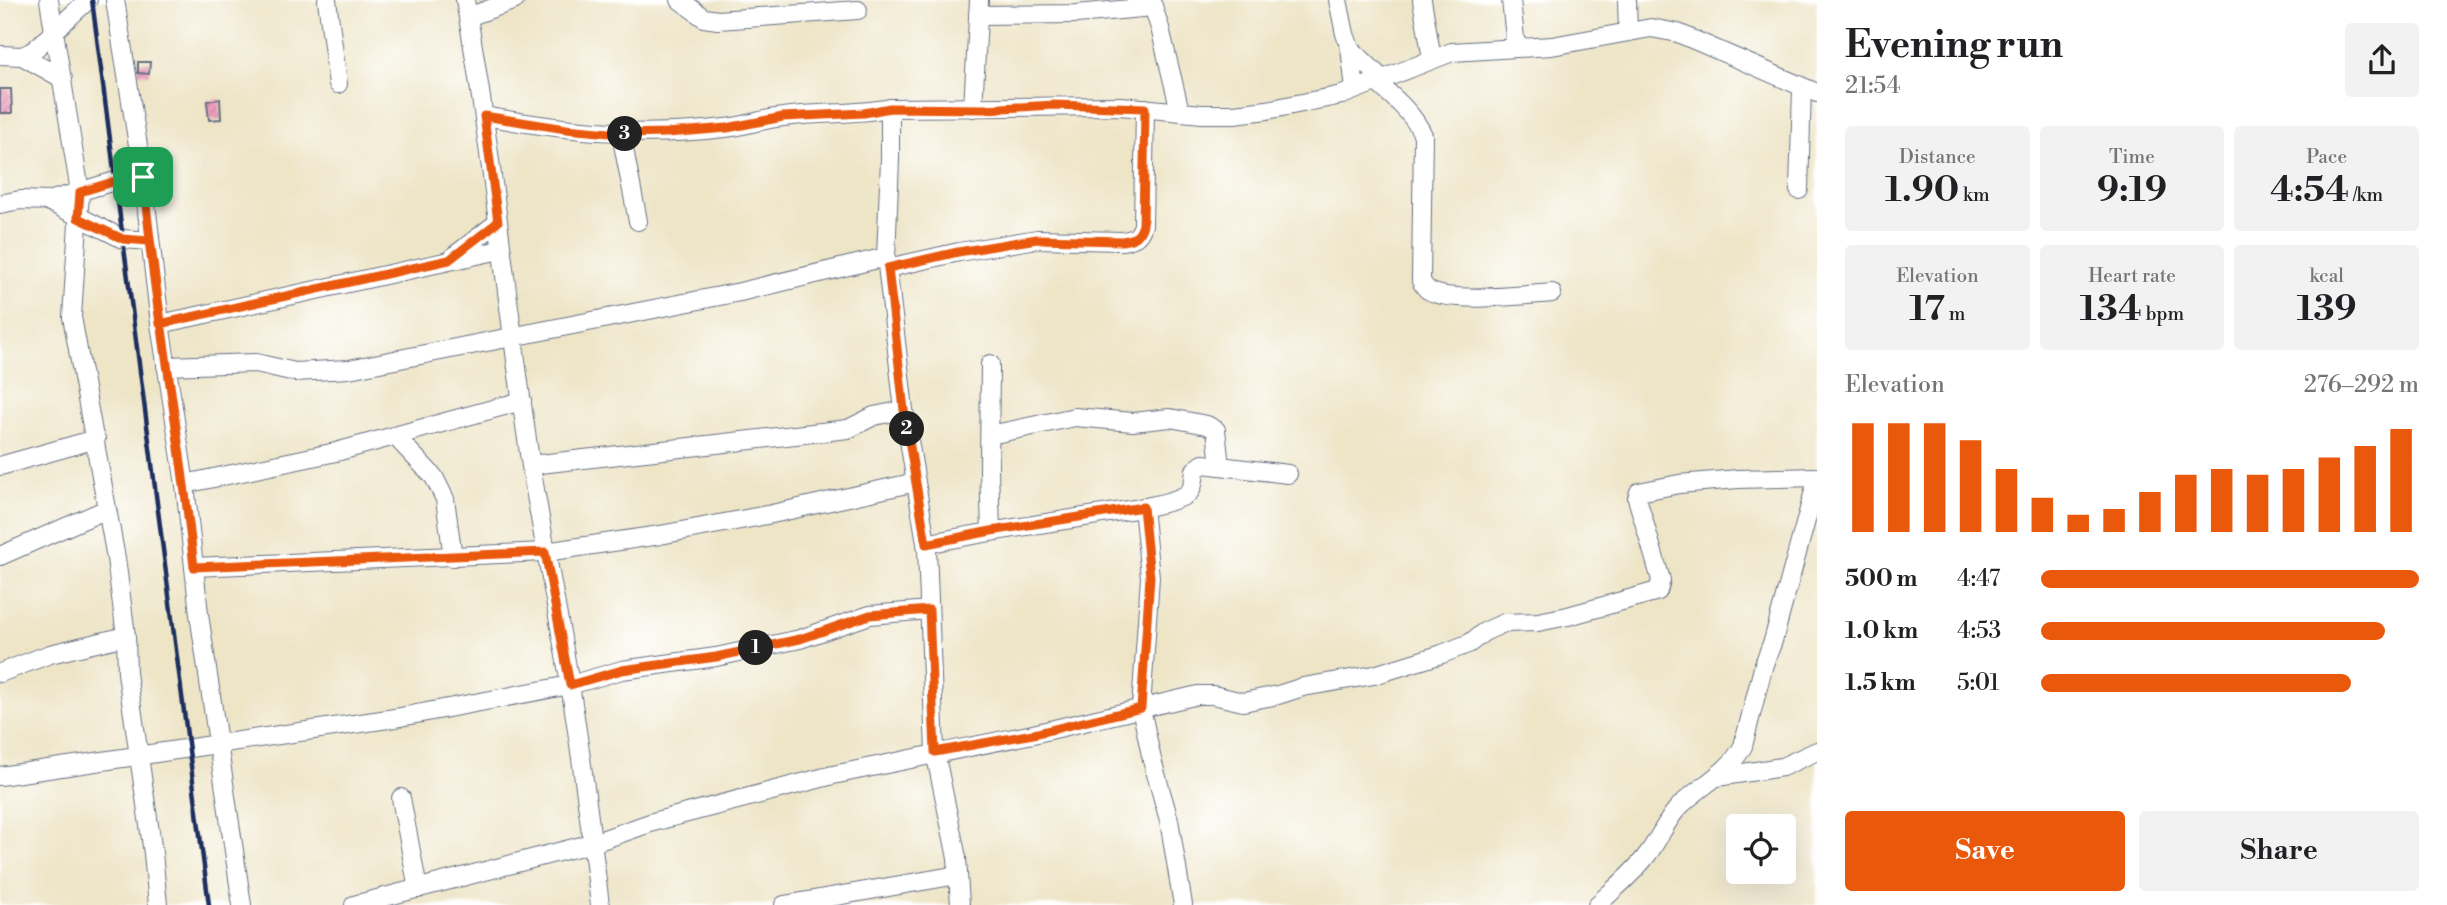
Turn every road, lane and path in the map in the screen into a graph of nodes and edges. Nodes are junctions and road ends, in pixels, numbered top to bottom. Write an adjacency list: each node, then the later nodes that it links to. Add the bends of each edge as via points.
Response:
1 (49, 0): 15 (street)
2 (88, 0): 15 (street)
3 (115, 0): 33 (street)
4 (327, 0): 24 (street)
5 (515, 0): 13 (street)
6 (680, 0): 14 (street, via 704,18 719,20)
7 (1338, 0): 17 (street)
8 (1422, 0): 21 (street)
9 (1511, 0): 18 (street)
10 (1627, 0): 16 (street)
11 (1152, 3): 12 (street, via 1076,14); 30 (street)
12 (978, 8): 28 (street)
13 (466, 9): 31 (street)
14 (858, 10)
15 (55, 30): 20 (street); 22 (street)
16 (1628, 32): 18 (street, via 1576,43); 26 (street, via 1651,28 1678,33)
17 (1350, 48): 23 (street); 25 (street)
18 (1516, 48): 21 (street, via 1452,52)
19 (0, 55): 20 (street)
20 (22, 56): 22 (street)
21 (1432, 59): 23 (street)
22 (63, 79): 35 (street)
23 (1378, 80): 25 (street); 45 (street, via 1418,123 1423,135 1421,281 1427,290 1445,296 1500,298)
24 (338, 84)
25 (1355, 89): 30 (street, via 1267,110)
26 (1810, 90): 34 (street)
27 (890, 108): 28 (street); 32 (street, via 783,117 727,128); 44 (street)
28 (973, 108): 29 (street)
29 (1145, 108): 30 (street); 44 (street, via 1143,225 1134,239 1037,239)
30 (1180, 111)
31 (484, 116): 32 (street); 40 (street)
32 (621, 134): 39 (street)
33 (143, 177): 35 (street); 41 (street)
34 (1799, 190)
35 (80, 192): 36 (street); 38 (street)
36 (48, 201): 37 (street); 38 (street)
37 (0, 204)
38 (78, 218): 41 (street, via 123,239); 54 (street, via 72,317)
39 (638, 221)
40 (498, 222): 42 (street); 43 (street)
41 (149, 241): 46 (street)
42 (500, 250): 43 (street); 47 (street)
43 (449, 260): 46 (street)
44 (887, 262): 47 (street); 51 (street)
45 (1552, 293)
46 (160, 324): 49 (street)
47 (514, 337): 49 (street, via 349,369 295,372 256,363); 50 (street)
48 (990, 363): 52 (street)
49 (166, 366): 61 (street)
50 (522, 401): 53 (street); 55 (street)
51 (904, 410): 55 (street, via 874,416 848,429); 60 (street)
52 (990, 435): 57 (street, via 1075,417 1133,422 1170,418 1216,430); 64 (street)
53 (395, 436): 61 (street); 68 (street, via 434,477 444,499)
54 (96, 439): 56 (street); 63 (street)
55 (531, 465): 66 (street)
56 (0, 466)
57 (1220, 466): 58 (street); 62 (street, via 1198,466 1185,495)
58 (1288, 474)
59 (1817, 479): 74 (street, via 1738,479 1639,492 1661,580 1658,591 1558,618 1504,623 1470,643 1374,675 1243,702 1198,695); 80 (street, via 1763,664 1747,737 1739,755)
60 (916, 482): 65 (street); 66 (street, via 772,514)
61 (185, 484): 69 (street)
62 (1143, 507): 64 (street); 74 (street, via 1150,577)
63 (107, 509): 67 (street); 71 (street)
64 (991, 531): 65 (street)
65 (926, 544): 70 (street)
66 (545, 552): 68 (street); 73 (street)
67 (0, 556)
68 (453, 558): 69 (street)
69 (194, 567): 75 (street)
70 (929, 610): 73 (street, via 870,615 800,639 622,670); 77 (street)
71 (127, 636): 72 (street, via 50,654); 78 (street)
72 (0, 673)
73 (570, 685): 75 (street, via 395,718); 82 (street)
74 (1141, 708): 77 (street); 91 (street, via 1169,820)
75 (218, 744): 78 (street); 86 (street)
76 (1817, 751): 80 (street, via 1782,767)
77 (935, 752): 82 (street, via 653,822); 83 (street)
78 (138, 755): 79 (street); 85 (street)
79 (0, 776)
80 (1717, 777): 92 (street, via 1688,798 1647,855)
81 (401, 797): 84 (street)
82 (593, 843): 84 (street); 88 (street)
83 (958, 875): 89 (street); 90 (street)
84 (418, 889): 87 (street)
85 (158, 905)
86 (242, 905)
87 (354, 905)
88 (600, 905)
89 (784, 905)
90 (960, 905)
91 (1183, 905)
92 (1597, 905)

